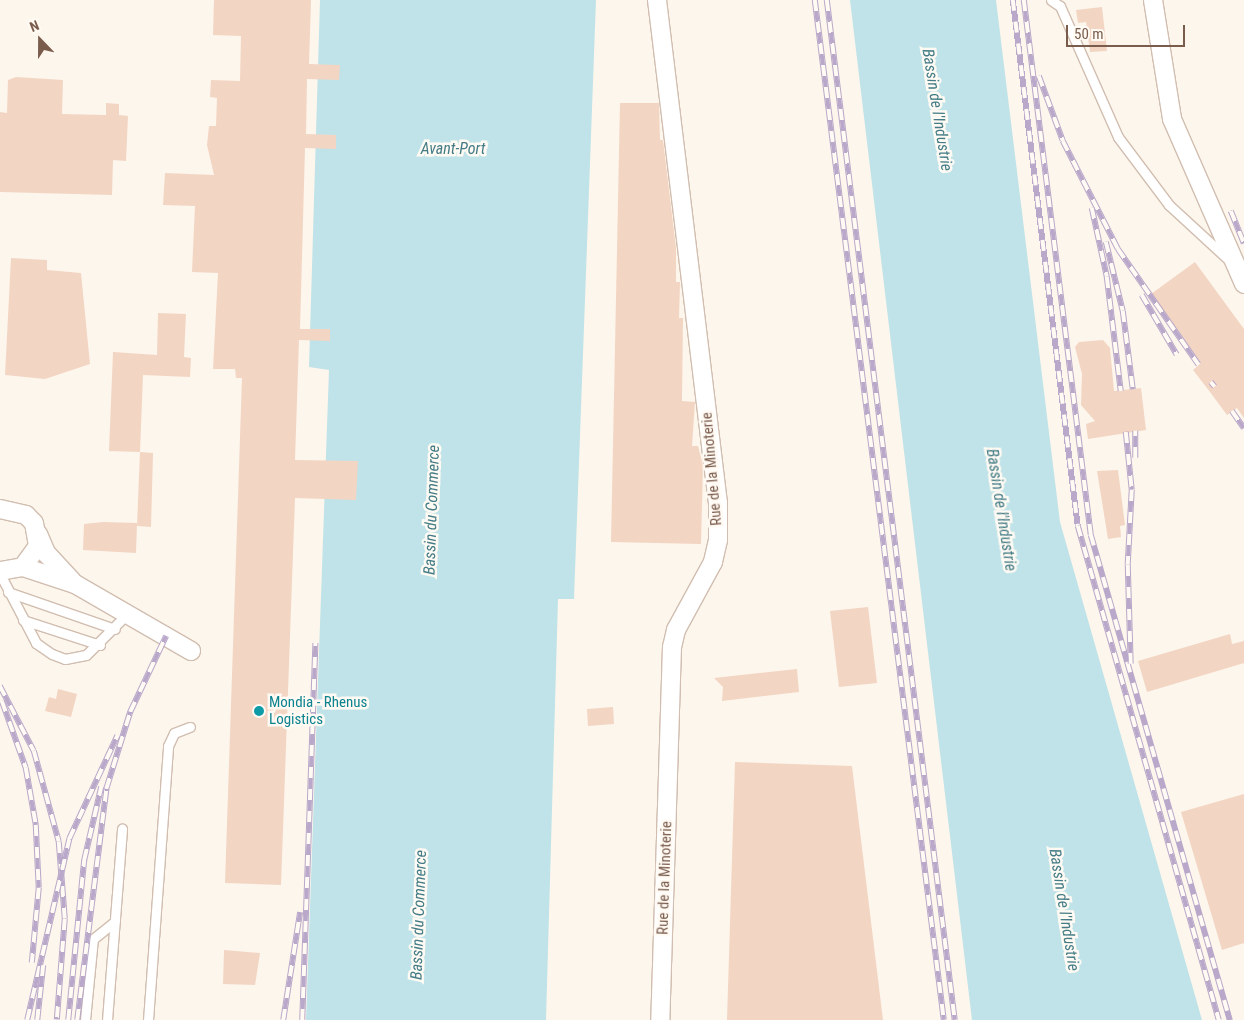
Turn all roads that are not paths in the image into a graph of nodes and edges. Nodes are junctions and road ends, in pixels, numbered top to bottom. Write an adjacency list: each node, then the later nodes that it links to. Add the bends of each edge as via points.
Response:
1 (657, 0): 22 (street, Rue de la Minoterie, via 718,503 718,540 713,562 680,621 672,647)
2 (1051, 0): 4 (lane, via 1060,6 1118,137 1169,205)
3 (1153, 0): 4 (street, via 1172,119)
4 (1236, 266): 5 (street)
5 (1244, 284)
6 (1, 508): 7 (street, via 26,515)
7 (37, 533): 8 (street, via 38,546); 10 (street, via 46,553)
8 (24, 567): 9 (street); 10 (street)
9 (0, 573): 11 (lane)
10 (75, 584): 13 (street)
11 (8, 592): 12 (lane); 13 (lane)
12 (23, 620): 14 (lane); 14 (lane, via 36,643 52,654 76,658)
13 (120, 623): 14 (lane); 15 (street)
14 (100, 645)
15 (191, 652)
16 (190, 727): 21 (lane, via 174,733 168,746)
17 (122, 829): 18 (lane)
18 (115, 921): 19 (lane, via 93,939); 20 (lane)
19 (85, 1020)
20 (108, 1020)
21 (148, 1020)
22 (660, 1020)

